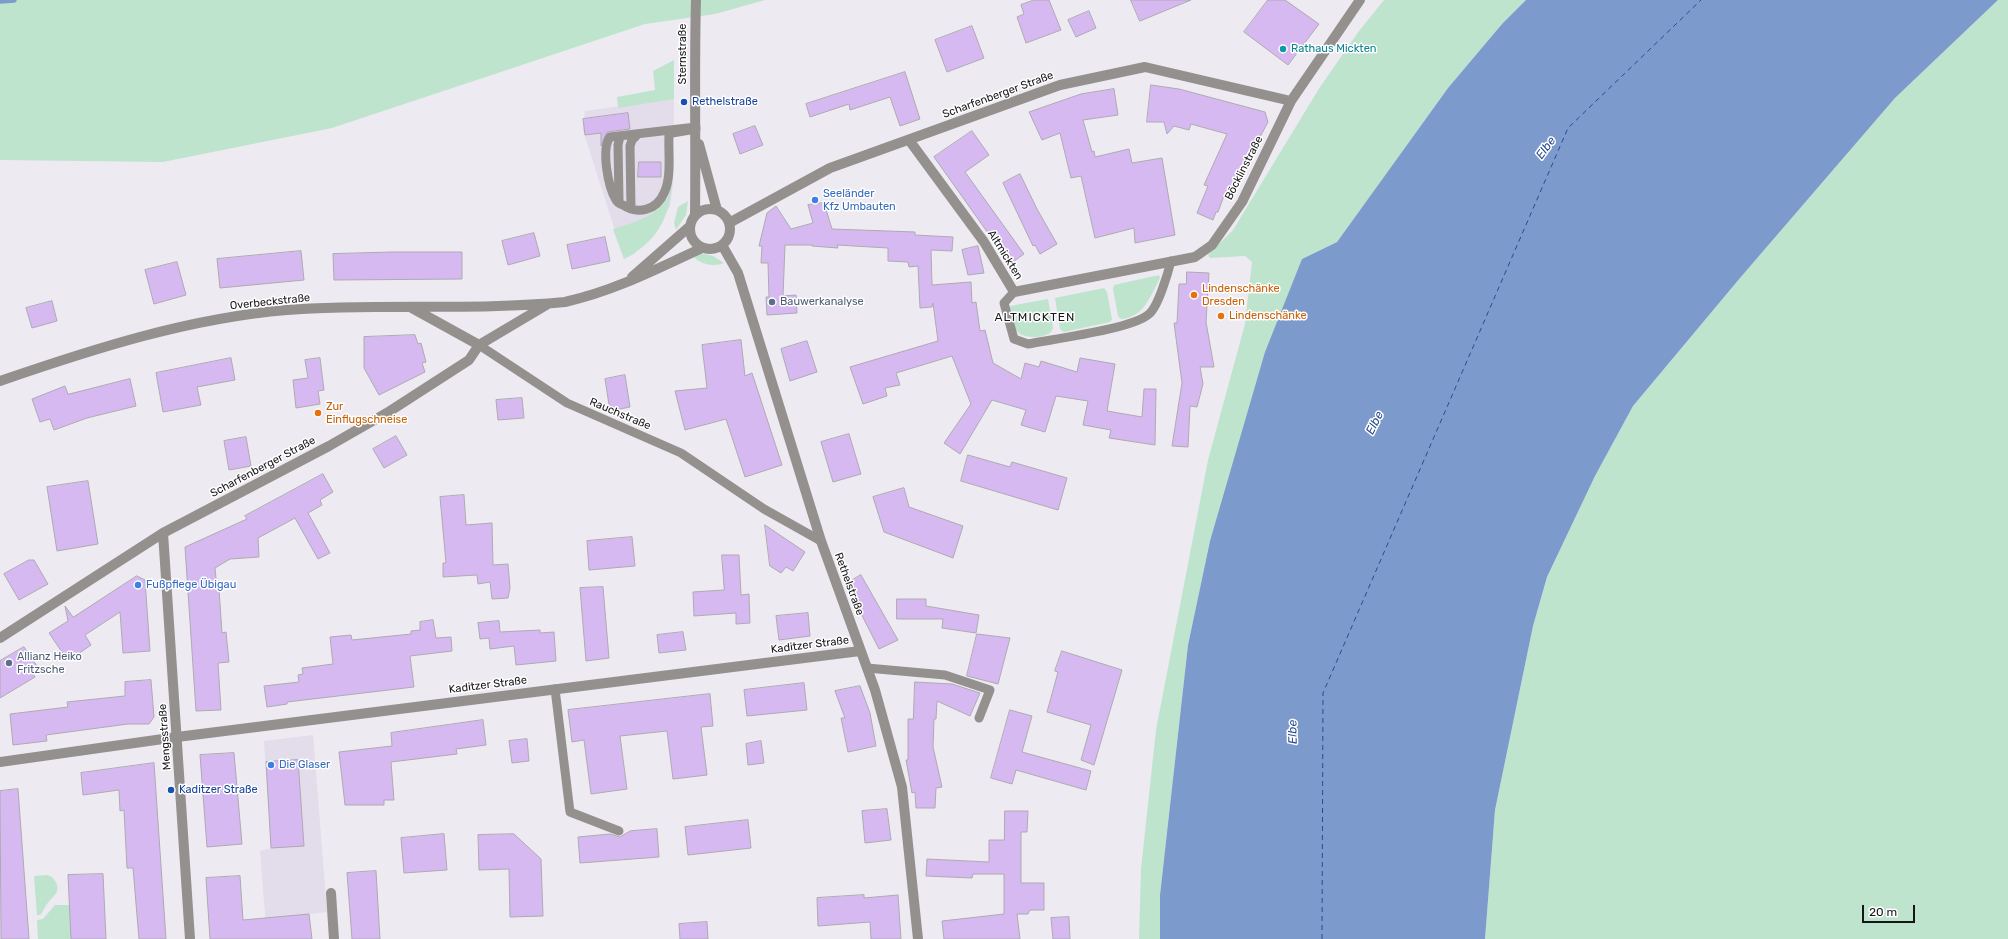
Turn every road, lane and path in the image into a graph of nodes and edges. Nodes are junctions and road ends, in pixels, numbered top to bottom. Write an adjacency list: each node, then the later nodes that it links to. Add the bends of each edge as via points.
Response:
1 (696, 0): 4 (street, Sternstraße)
2 (1360, 0): 3 (street, Böcklinstraße)
3 (1290, 101): 6 (street, Scharfenberger Straße, via 1145,67 1060,85); 14 (street, Böcklinstraße, via 1242,202 1212,245)
4 (696, 130): 5 (lane); 7 (lane, via 668,135 668,179 664,193 657,204 648,209); 8 (street, Sternstraße); 9 (street, Sternstraße)
5 (638, 134): 7 (lane, via 630,146); 7 (lane, via 620,136 618,145 619,203)
6 (909, 140): 10 (street, Scharfenberger Straße, via 830,168); 17 (street, Altmickten, via 984,242)
7 (631, 209)
8 (717, 210): 9 (street, via 705,209); 10 (street)
9 (695, 215): 11 (street)
10 (729, 223): 12 (street, via 729,235)
11 (689, 227): 13 (street, via 692,239); 16 (street, Scharfenberger Straße)
12 (722, 245): 13 (street, via 709,249); 23 (street, Rethelstraße, via 738,273)
13 (702, 248): 16 (street, Scharfenberger Straße)
14 (1195, 257): 15 (street, Altmickten)
15 (1171, 261): 17 (street, Altmickten); 17 (lane, via 1165,282 1150,314 1135,323 1028,344 1014,339 1004,303)
16 (623, 285): 18 (street, Scharfenberger Straße, via 595,295)
17 (1014, 292)
18 (550, 303): 19 (street, Overbeckstraße); 20 (street, Scharfenberger Straße)
19 (411, 307): 20 (street, Rauchstraße); 21 (street, Overbeckstraße, via 287,310 220,319 71,356)
20 (479, 345): 22 (street, Scharfenberger Straße, via 469,360 330,446); 23 (lane, Rauchstraße, via 567,403 681,453 764,509)
21 (0, 381)
22 (163, 533): 24 (street, Scharfenberger Straße); 29 (street, Mengsstraße)
23 (821, 541): 25 (street, Rethelstraße)
24 (0, 638)
25 (860, 651): 26 (street, Rethelstraße); 27 (street, Kaditzer Straße)
26 (867, 668): 28 (lane, via 945,675 990,690); 35 (street, Rethelstraße, via 902,787)
27 (555, 689): 29 (street, Kaditzer Straße); 31 (lane, via 570,812)
28 (979, 718)
29 (177, 737): 30 (street, Kaditzer Straße); 33 (street, Mengsstraße)
30 (0, 762)
31 (619, 831)
32 (331, 893): 34 (street)
33 (190, 939)
34 (334, 939)
35 (918, 939)

